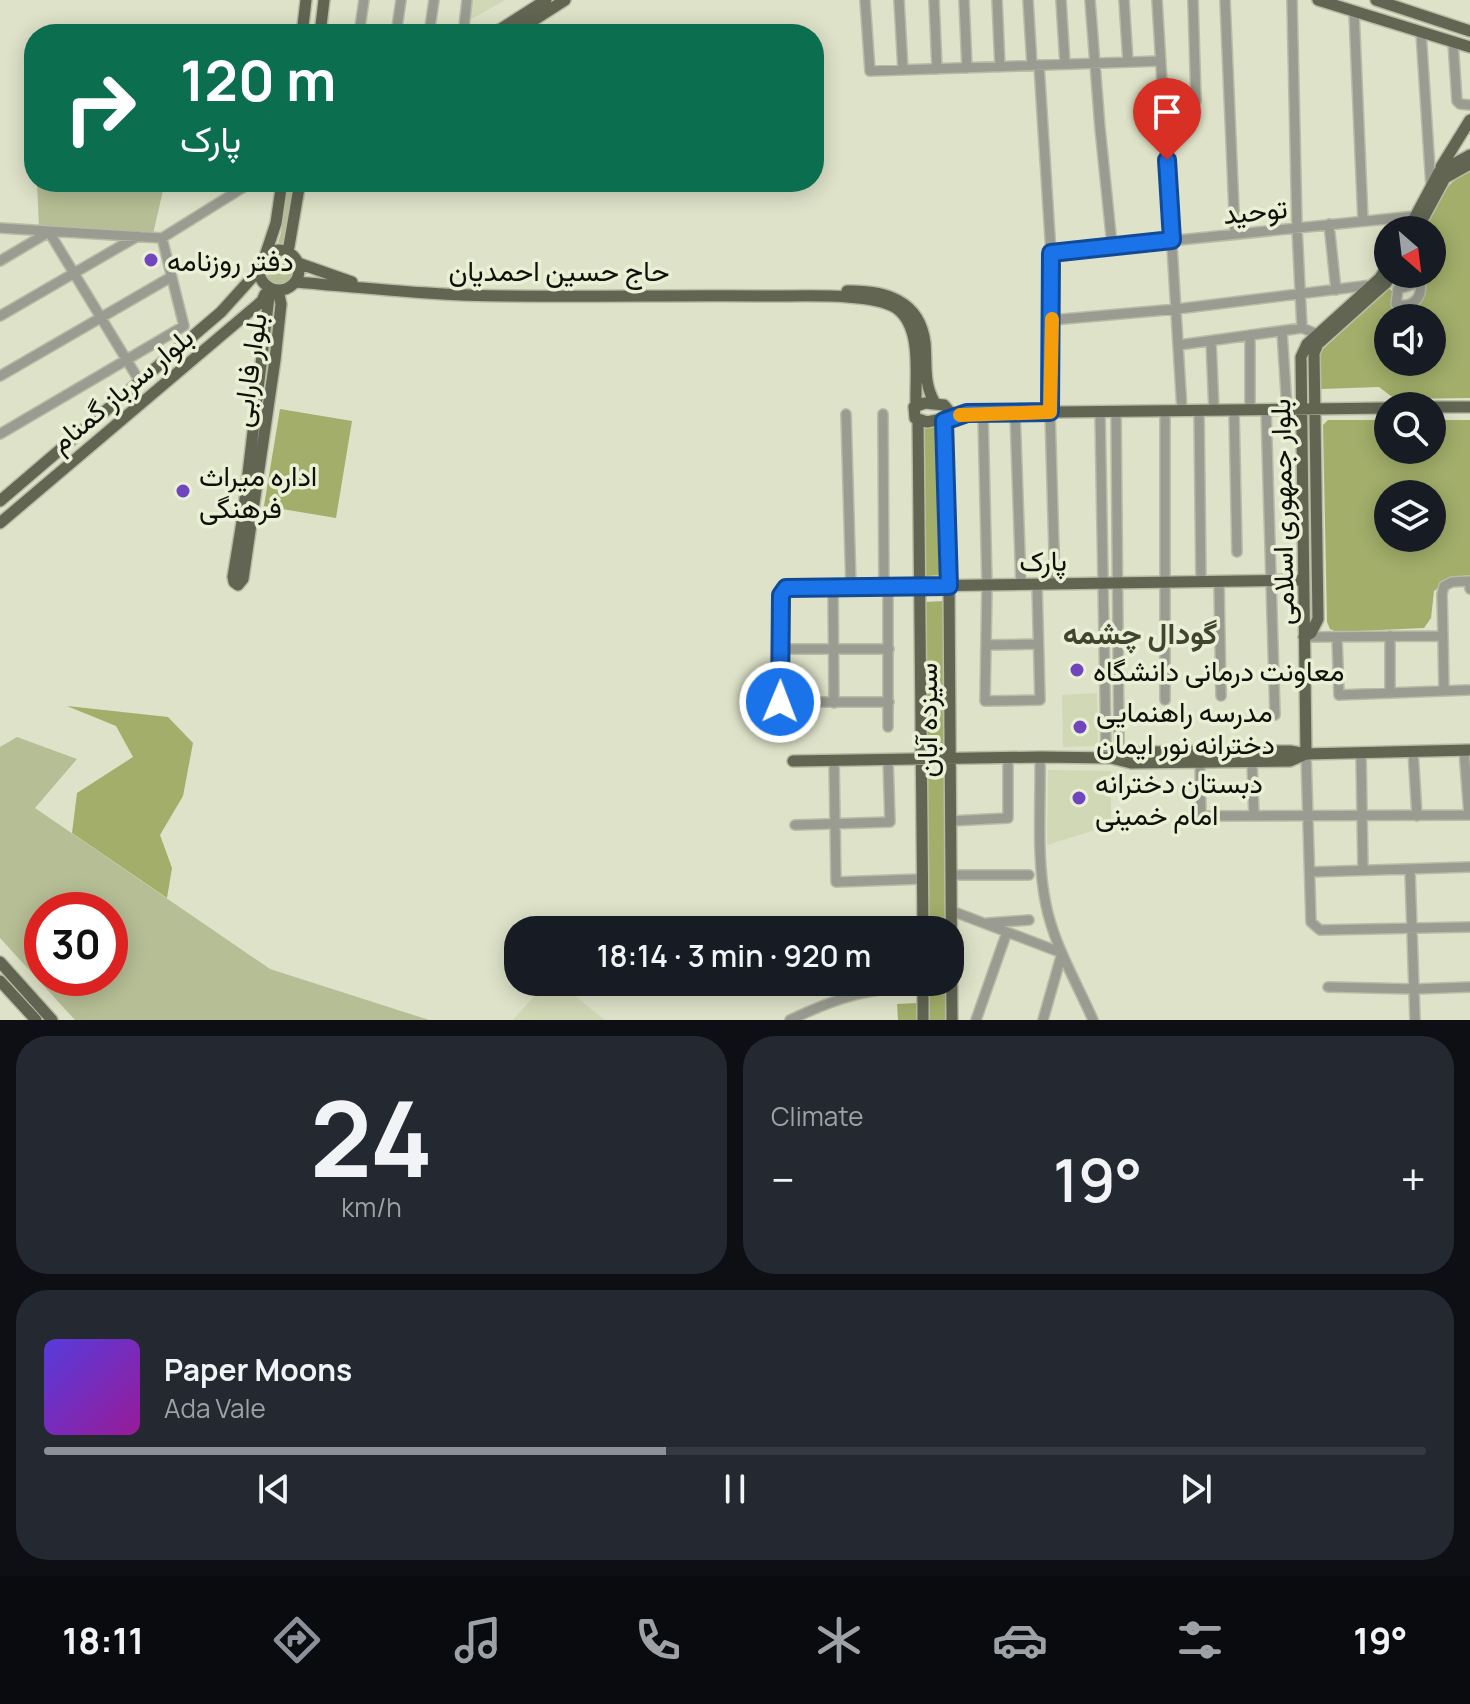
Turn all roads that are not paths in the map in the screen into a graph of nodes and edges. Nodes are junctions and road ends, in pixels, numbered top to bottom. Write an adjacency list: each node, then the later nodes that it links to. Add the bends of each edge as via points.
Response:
1 (306, 0): 26 (main road)
2 (324, 0): 27 (main road)
3 (364, 0): 28 (street)
4 (401, 0): 29 (street)
5 (434, 0): 30 (street)
6 (467, 0): 31 (street)
7 (546, 0): 32 (main road)
8 (565, 0): 33 (main road)
9 (865, 0): 47 (street, via 870,71)
10 (899, 0): 47 (street)
11 (934, 0): 46 (street)
12 (964, 0): 45 (street)
13 (997, 0): 44 (street)
14 (1028, 0): 43 (street)
15 (1061, 0): 42 (street)
16 (1090, 0): 41 (street)
17 (1124, 0): 40 (street)
18 (1157, 0): 39 (street)
19 (1193, 0): 49 (street, via 1196,101)
20 (1225, 0): 65 (street)
21 (1292, 0): 62 (street)
22 (1318, 0): 25 (main road)
23 (1376, 0): 24 (main road)
24 (1399, 8): 34 (main road); 35 (main road)
25 (1354, 12): 34 (main road); 60 (street)
26 (303, 24)
27 (321, 24)
28 (360, 24)
29 (397, 24)
30 (430, 24)
31 (464, 24)
32 (509, 24)
33 (528, 24)
34 (1394, 24): 36 (main road)
35 (1470, 31)
36 (1421, 32): 37 (main road); 53 (street)
37 (1453, 42): 38 (main road); 48 (street, via 1457,101)
38 (1470, 47)
39 (1161, 61): 40 (street); 49 (street)
40 (1128, 62): 41 (street)
41 (1094, 63): 42 (street); 69 (street)
42 (1065, 64): 43 (street)
43 (1035, 65): 44 (street); 71 (street)
44 (1000, 67): 45 (street)
45 (967, 68): 46 (street)
46 (937, 69): 47 (street)
47 (903, 70)
48 (1470, 105)
49 (1164, 106): 68 (street)
50 (1470, 120): 53 (main road)
51 (1470, 155): 53 (main road, via 1445,168)
52 (1470, 164): 58 (main road, via 1442,182)
53 (1433, 182): 57 (main road)
54 (236, 192): 67 (street)
55 (281, 192): 72 (main road)
56 (298, 192): 70 (main road)
57 (1416, 216)
58 (1424, 216)
59 (1374, 220): 60 (street, توحید)
60 (1363, 221): 61 (street, توحید)
61 (1329, 224): 62 (street, توحید); 84 (street)
62 (1297, 228): 65 (street, توحید); 85 (street)
63 (0, 230): 64 (street)
64 (49, 232): 66 (street); 73 (street); 76 (street)
65 (1235, 234): 68 (street, توحید)
66 (138, 236): 67 (street); 76 (street)
67 (162, 238): 77 (street)
68 (1172, 240): 69 (street, توحید); 87 (street)
69 (1112, 245): 71 (street, توحید)
70 (288, 252): 72 (main road); 74 (main road)
71 (1051, 253): 90 (street)
72 (265, 256): 75 (main road)
73 (0, 261)
74 (298, 263): 79 (main road); 83 (main road)
75 (259, 270): 81 (main road); 101 (main road, بلوار سرباز گمنام, via 221,312)
76 (74, 273): 88 (street); 89 (street)
77 (171, 277): 89 (street); 98 (street, via 184,326)
78 (1374, 281): 80 (main road, بلوار جمهوری اسلامی)
79 (296, 282): 81 (main road); 83 (main road, حاج حسین احمدیان)
80 (1371, 285): 84 (street); 93 (main road, بلوار جمهوری اسلامی)
81 (272, 288): 97 (main road, بلوار فارابی); 99 (main road, بلوار فارابی, via 281,304); 127 (main road, بلوار سرباز گمنام)
82 (1379, 288): 109 (main road, بلوار جمهوری اسلامی, via 1318,344)
83 (376, 289): 86 (main road, حاج حسین احمدیان, via 507,296)
84 (1336, 290): 85 (street)
85 (1300, 294): 87 (street); 91 (street)
86 (823, 296): 102 (main road, حاج حسین احمدیان, via 886,302 903,314 914,339); 116 (main road, حاج حسین احمدیان, via 880,293 912,311 922,331 927,386)
87 (1177, 309): 90 (street); 96 (street)
88 (0, 316)
89 (100, 317): 98 (street); 100 (street)
90 (1052, 320): 118 (street)
91 (1302, 328): 92 (street); 93 (street)
92 (1282, 331): 94 (street); 108 (street)
93 (1317, 334): 109 (main road, بلوار جمهوری اسلامی, via 1301,357)
94 (1250, 335): 95 (street); 106 (street)
95 (1211, 341): 96 (street); 112 (street)
96 (1179, 345): 110 (street)
97 (261, 358): 99 (main road); 126 (main road, بلوار فارابی)
98 (126, 360): 101 (street); 124 (street)
99 (275, 360): 126 (main road, بلوار فارابی)
100 (0, 376)
101 (140, 382): 125 (main road, بلوار سرباز گمنام)
102 (916, 405): 116 (main road); 123 (main road, حاج حسین احمدیان, via 912,414)
103 (1446, 407): 104 (main road)
104 (1470, 407)
105 (1374, 408): 109 (main road)
106 (1250, 409): 107 (main road); 113 (main road)
107 (1266, 409): 108 (main road); 130 (street)
108 (1287, 409): 109 (main road)
109 (1308, 409): 129 (main road, بلوار جمهوری اسلامی); 149 (main road, بلوار جمهوری اسلامی, via 1318,619)
110 (1182, 410): 111 (main road); 119 (main road)
111 (1199, 410): 112 (main road); 131 (street)
112 (1214, 410): 113 (main road)
113 (1234, 410): 128 (street)
114 (1100, 411): 115 (main road); 118 (main road); 135 (street)
115 (1116, 411): 119 (main road); 136 (street)
116 (943, 412): 120 (main road); 123 (main road); 142 (main road, سیزده آبان)
117 (1015, 412): 118 (main road); 120 (main road); 138 (street)
118 (1050, 412): 134 (street)
119 (1165, 412): 133 (street)
120 (983, 413): 137 (street)
121 (846, 414): 144 (street)
122 (883, 414): 140 (street)
123 (918, 421): 141 (main road, سیزده آبان)
124 (0, 434)
125 (0, 501)
126 (247, 517): 126 (main road, بلوار فارابی, via 233,577 238,585 243,579)
127 (0, 523)
128 (1237, 552)
129 (1302, 580): 130 (main road, پارک); 149 (main road, بلوار جمهوری اسلامی)
130 (1271, 581): 132 (main road, پارک); 163 (street)
131 (1201, 582): 132 (main road, پارک); 133 (main road, پارک)
132 (1219, 582): 159 (street)
133 (1167, 583): 136 (main road, پارک); 160 (street)
134 (1055, 584): 135 (main road, پارک); 139 (main road, پارک)
135 (1101, 584): 136 (main road, پارک); 172 (street, via 1106,748)
136 (1117, 584): 172 (street, via 1119,748)
137 (987, 585): 138 (main road, پارک); 142 (main road, پارک); 152 (street)
138 (1021, 585): 139 (main road, پارک)
139 (1037, 585): 151 (street)
140 (886, 586): 141 (main road, پارک); 144 (main road, پارک); 155 (street)
141 (920, 586): 142 (main road, پارک); 174 (main road, سیزده آبان)
142 (949, 586): 171 (main road, سیزده آبان)
143 (833, 587): 144 (main road, پارک); 145 (main road, پارک); 154 (street)
144 (851, 587)
145 (786, 588): 153 (street, via 781,595)
146 (1470, 589): 148 (street, via 1469,581 1444,586)
147 (1390, 636): 148 (street); 150 (street); 158 (street)
148 (1443, 636): 157 (street)
149 (1304, 637): 150 (street); 168 (main road)
150 (1337, 637): 158 (street, via 1339,695)
151 (1038, 644): 152 (street); 152 (street, via 1040,700 985,701)
152 (986, 645)
153 (781, 649): 154 (street); 162 (street, via 780,702)
154 (833, 649): 155 (street); 162 (street)
155 (889, 649): 161 (street)
156 (1468, 690): 157 (street)
157 (1444, 691): 158 (street)
158 (1390, 693)
159 (1221, 696)
160 (1165, 700)
161 (889, 702): 162 (street); 164 (street)
162 (834, 703)
163 (1275, 715)
164 (888, 727)
165 (1467, 750): 166 (main road); 180 (street)
166 (1413, 751): 167 (main road); 183 (street)
167 (1361, 753): 168 (main road); 179 (street)
168 (1306, 754): 172 (main road, via 1130,752); 178 (main road, via 1290,761); 182 (street)
169 (1008, 757): 170 (main road); 171 (main road); 184 (street, via 1008,818)
170 (1040, 757): 172 (main road); 201 (street, via 1042,876 1046,908)
171 (951, 758): 174 (main road); 184 (main road, سیزده آبان)
172 (1111, 758): 177 (main road, via 1131,763)
173 (888, 759): 174 (main road); 175 (main road); 185 (street, via 890,822)
174 (922, 759): 193 (main road, سیزده آبان)
175 (834, 760): 176 (main road); 185 (street)
176 (793, 761)
177 (1200, 762): 178 (main road); 181 (street, via 1201,816)
178 (1252, 762): 181 (street)
179 (1362, 815): 182 (street); 183 (street); 188 (street)
180 (1469, 815): 183 (street)
181 (1254, 816): 182 (street)
182 (1308, 816): 190 (street)
183 (1417, 816)
184 (951, 821): 191 (main road, سیزده آبان)
185 (836, 823): 186 (street); 193 (street, via 836,882)
186 (795, 825)
187 (1470, 867): 189 (street)
188 (1363, 870): 189 (street); 190 (street)
189 (1410, 871): 199 (street)
190 (1310, 872): 199 (street, via 1311,922 1320,930)
191 (951, 875): 192 (street); 194 (main road, سیزده آبان)
192 (1029, 875)
193 (922, 879): 195 (main road, سیزده آبان)
194 (952, 911): 197 (street); 213 (main road, سیزده آبان)
195 (923, 916)
196 (1029, 920): 197 (street)
197 (984, 924): 200 (street)
198 (1470, 927): 199 (street)
199 (1412, 928): 206 (street)
200 (1007, 932): 201 (street); 214 (street)
201 (1062, 953): 215 (street); 216 (street)
202 (0, 962): 210 (main road)
203 (0, 981): 209 (main road)
204 (1328, 987): 206 (street)
205 (1470, 987): 206 (street)
206 (1415, 989): 217 (street)
207 (846, 996): 211 (street)
208 (923, 996): 212 (main road)
209 (36, 1020)
210 (52, 1020)
211 (790, 1020)
212 (923, 1020)
213 (952, 1020)
214 (976, 1020)
215 (1043, 1020)
216 (1093, 1020)
217 (1415, 1020)

